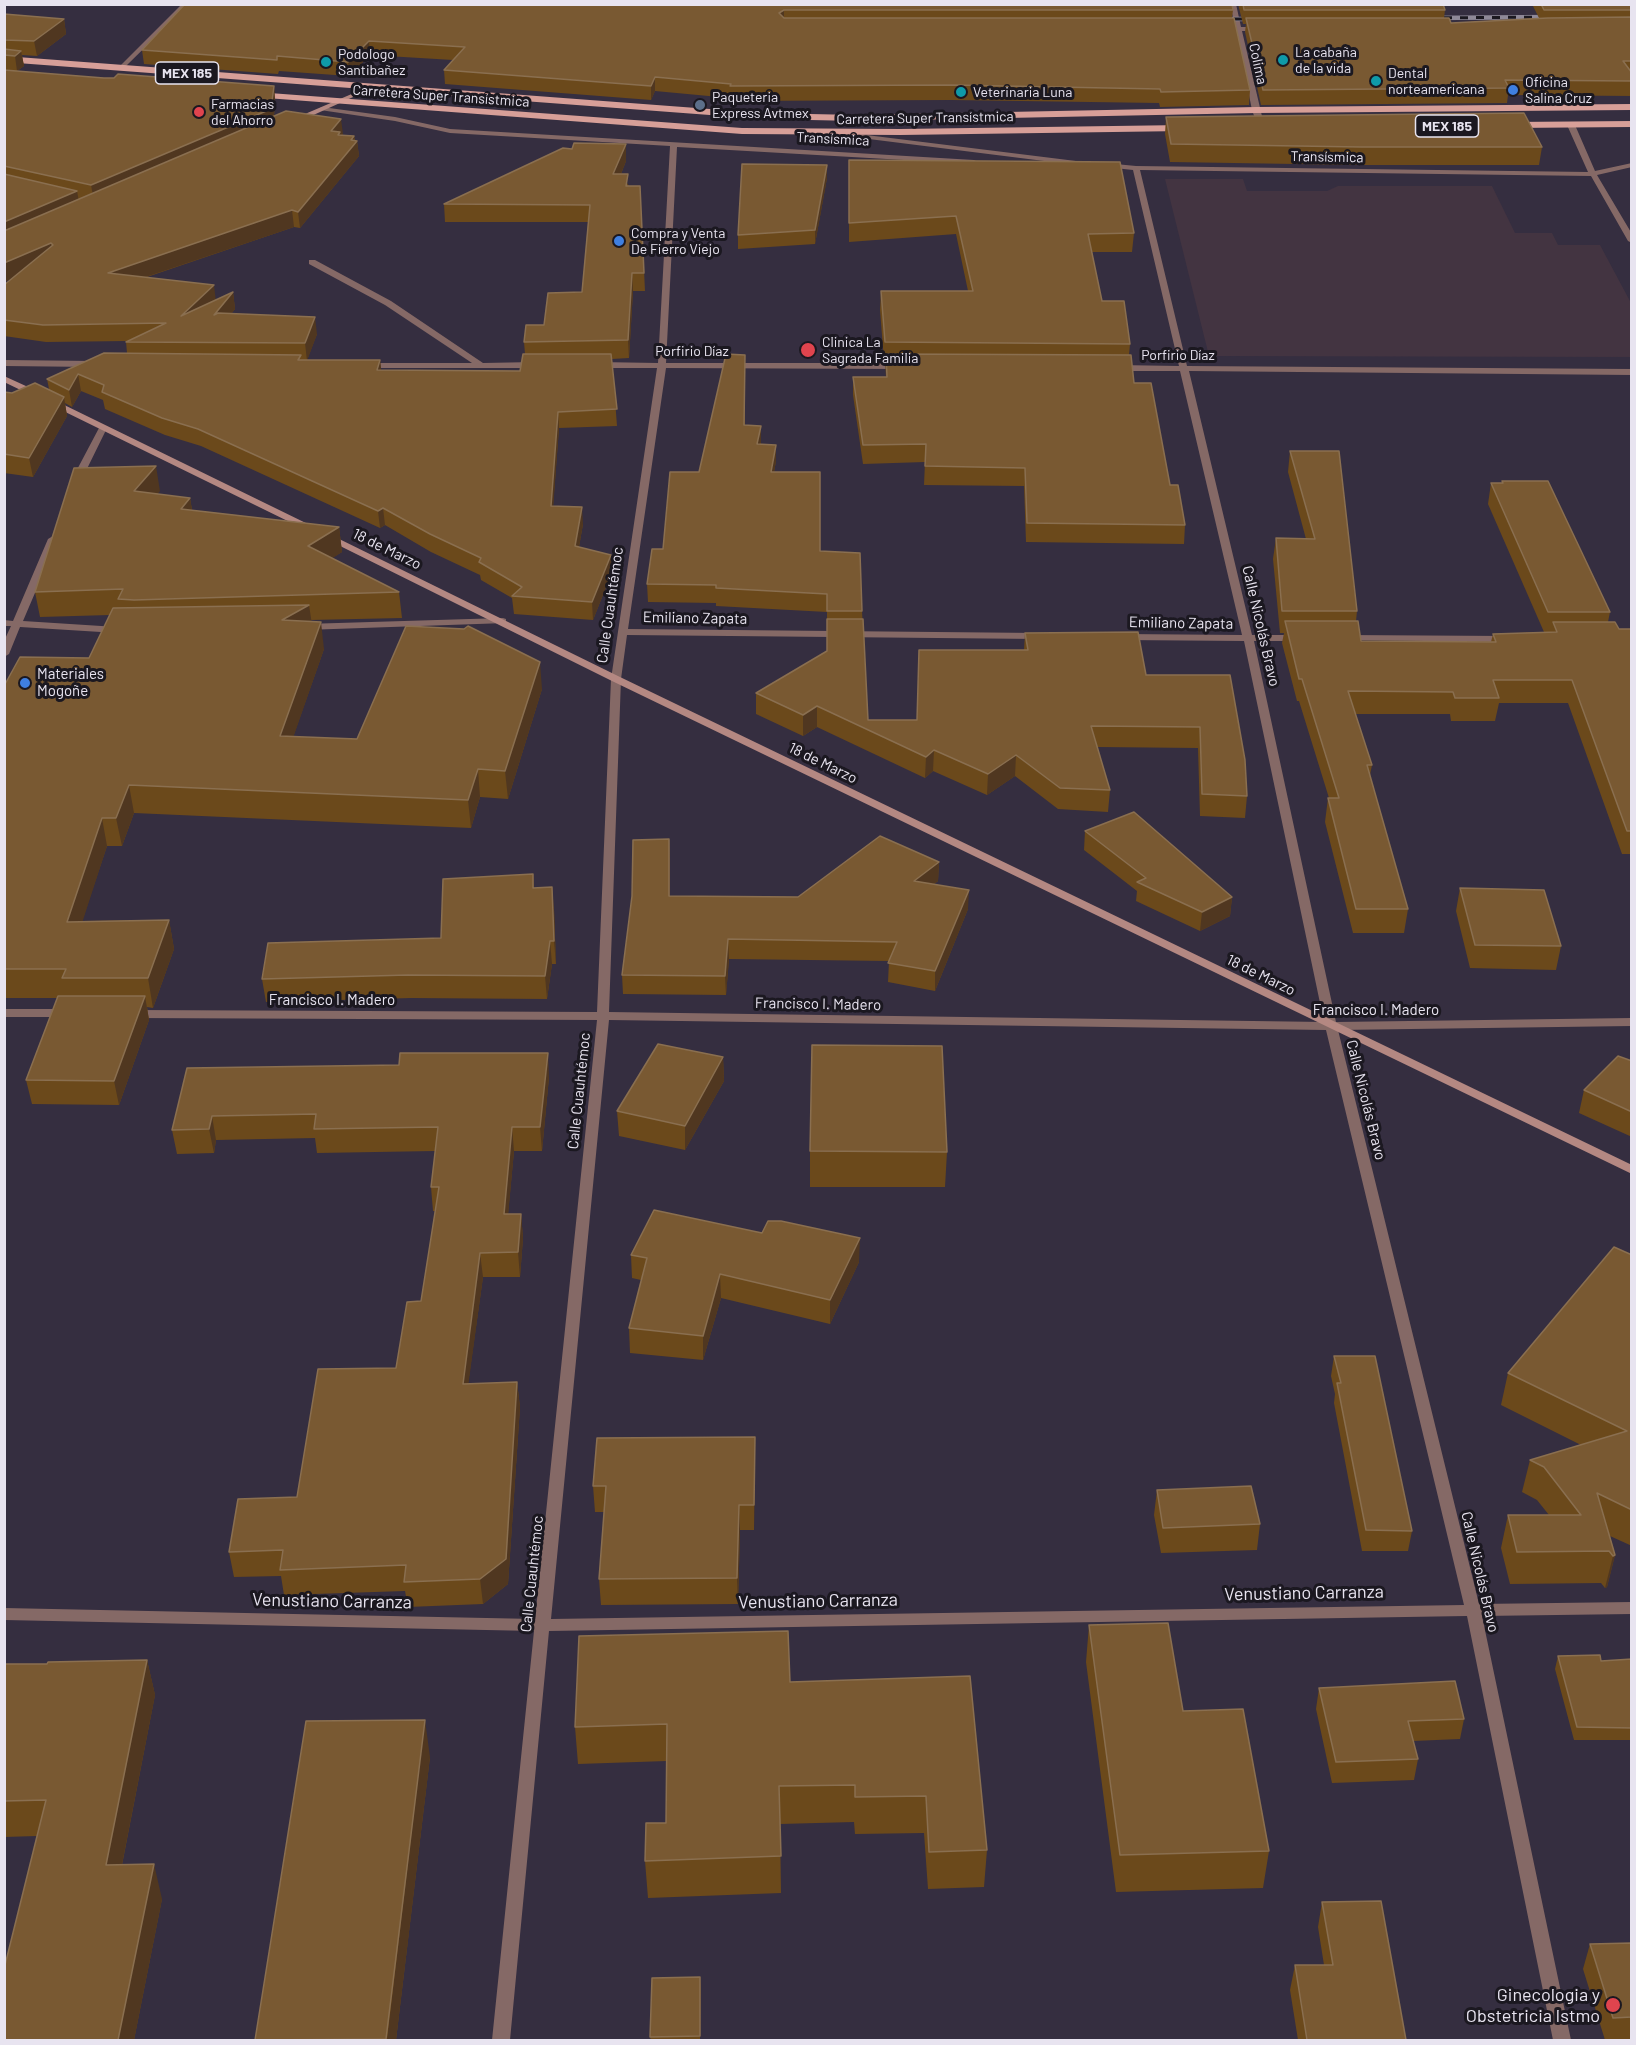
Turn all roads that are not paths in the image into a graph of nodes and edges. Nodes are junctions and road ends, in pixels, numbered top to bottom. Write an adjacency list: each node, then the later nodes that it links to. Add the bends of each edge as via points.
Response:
1 (186, 4): 7 (street)
2 (1233, 4): 4 (street, Colima)
3 (1214, 29): 4 (street)
4 (1238, 29): 5 (street); 13 (street, Colima)
5 (1274, 29)
6 (4, 59): 7 (main road, Carretera Super Transístmica / MEX 185)
7 (122, 67): 8 (main road, Carretera Super Transístmica / MEX 185)
8 (370, 88): 10 (main road); 13 (main road, Carretera Super Transístmica / MEX 185, via 857,118)
9 (248, 94): 10 (main road, Carretera Super Transístmica)
10 (340, 101): 12 (main road); 22 (main road, Carretera Super Transístmica, via 730,130)
11 (1632, 107): 13 (main road, MEX 185)
12 (322, 109): 14 (main road); 23 (street, Transísmica, via 395,118 450,131)
13 (1256, 110): 18 (street, Colima)
14 (290, 123)
15 (1632, 124): 17 (main road, MEX 185)
16 (1499, 125): 17 (main road, MEX 185)
17 (1570, 125): 31 (street)
18 (1262, 127): 19 (main road); 21 (main road)
19 (1274, 127)
20 (1192, 128): 22 (main road, Carretera Super Transístmica)
21 (1251, 128)
22 (833, 132): 24 (street, Transísmica)
23 (674, 144): 25 (street, Transísmica); 39 (street, Calle Cuauhtémoc)
24 (1061, 161): 26 (street, Transísmica); 29 (street, Transísmica, via 1049,166)
25 (984, 163)
26 (1083, 163)
27 (1093, 164): 30 (street, Transísmica)
28 (1632, 165): 31 (street, Transísmica)
29 (1028, 166)
30 (1136, 168): 31 (street, Transísmica); 43 (street, Calle Nicolás Bravo)
31 (1593, 174): 32 (street)
32 (1632, 241)
33 (312, 262): 36 (street, via 388,303)
34 (4, 363): 35 (street)
35 (109, 364)
36 (481, 365): 37 (street); 40 (street)
37 (549, 365)
38 (583, 365): 39 (street, Porfirio Díaz)
39 (662, 365): 41 (street, Porfirio Díaz); 54 (street, Calle Cuauhtémoc)
40 (353, 366)
41 (910, 366)
42 (1111, 368): 43 (street, Porfirio Díaz)
43 (1182, 369): 44 (street, Porfirio Díaz); 57 (street, Calle Nicolás Bravo)
44 (1632, 372)
45 (4, 378): 46 (main road, 18 de Marzo)
46 (103, 428): 47 (street); 49 (main road, 18 de Marzo)
47 (73, 489)
48 (57, 530): 51 (street)
49 (502, 621): 52 (street); 62 (main road, 18 de Marzo)
50 (4, 623): 51 (street)
51 (17, 623): 53 (street); 61 (street)
52 (291, 627)
53 (127, 631)
54 (623, 632): 55 (street, Emiliano Zapata); 62 (street, Calle Cuauhtémoc)
55 (1047, 636)
56 (1106, 637): 57 (street, Emiliano Zapata)
57 (1248, 638): 58 (street, Emiliano Zapata); 68 (street, Calle Nicolás Bravo)
58 (1308, 638)
59 (1332, 638): 60 (street)
60 (1524, 639)
61 (4, 654)
62 (616, 679): 66 (street, Calle Cuauhtémoc); 68 (main road, 18 de Marzo)
63 (4, 1013): 64 (street)
64 (75, 1013)
65 (123, 1014): 66 (street, Francisco I. Madero)
66 (603, 1016): 68 (street, Francisco I. Madero); 73 (street, Calle Cuauhtémoc)
67 (1632, 1022): 68 (street, Francisco I. Madero)
68 (1331, 1026): 69 (main road, 18 de Marzo); 71 (street, Calle Nicolás Bravo)
69 (1632, 1170)
70 (1632, 1608): 71 (street, Venustiano Carranza)
71 (1473, 1610): 73 (street, Venustiano Carranza); 75 (street, Calle Nicolás Bravo)
72 (4, 1614): 73 (street, Venustiano Carranza)
73 (543, 1625): 74 (street, Calle Cuauhtémoc)
74 (501, 2040)
75 (1562, 2040)

